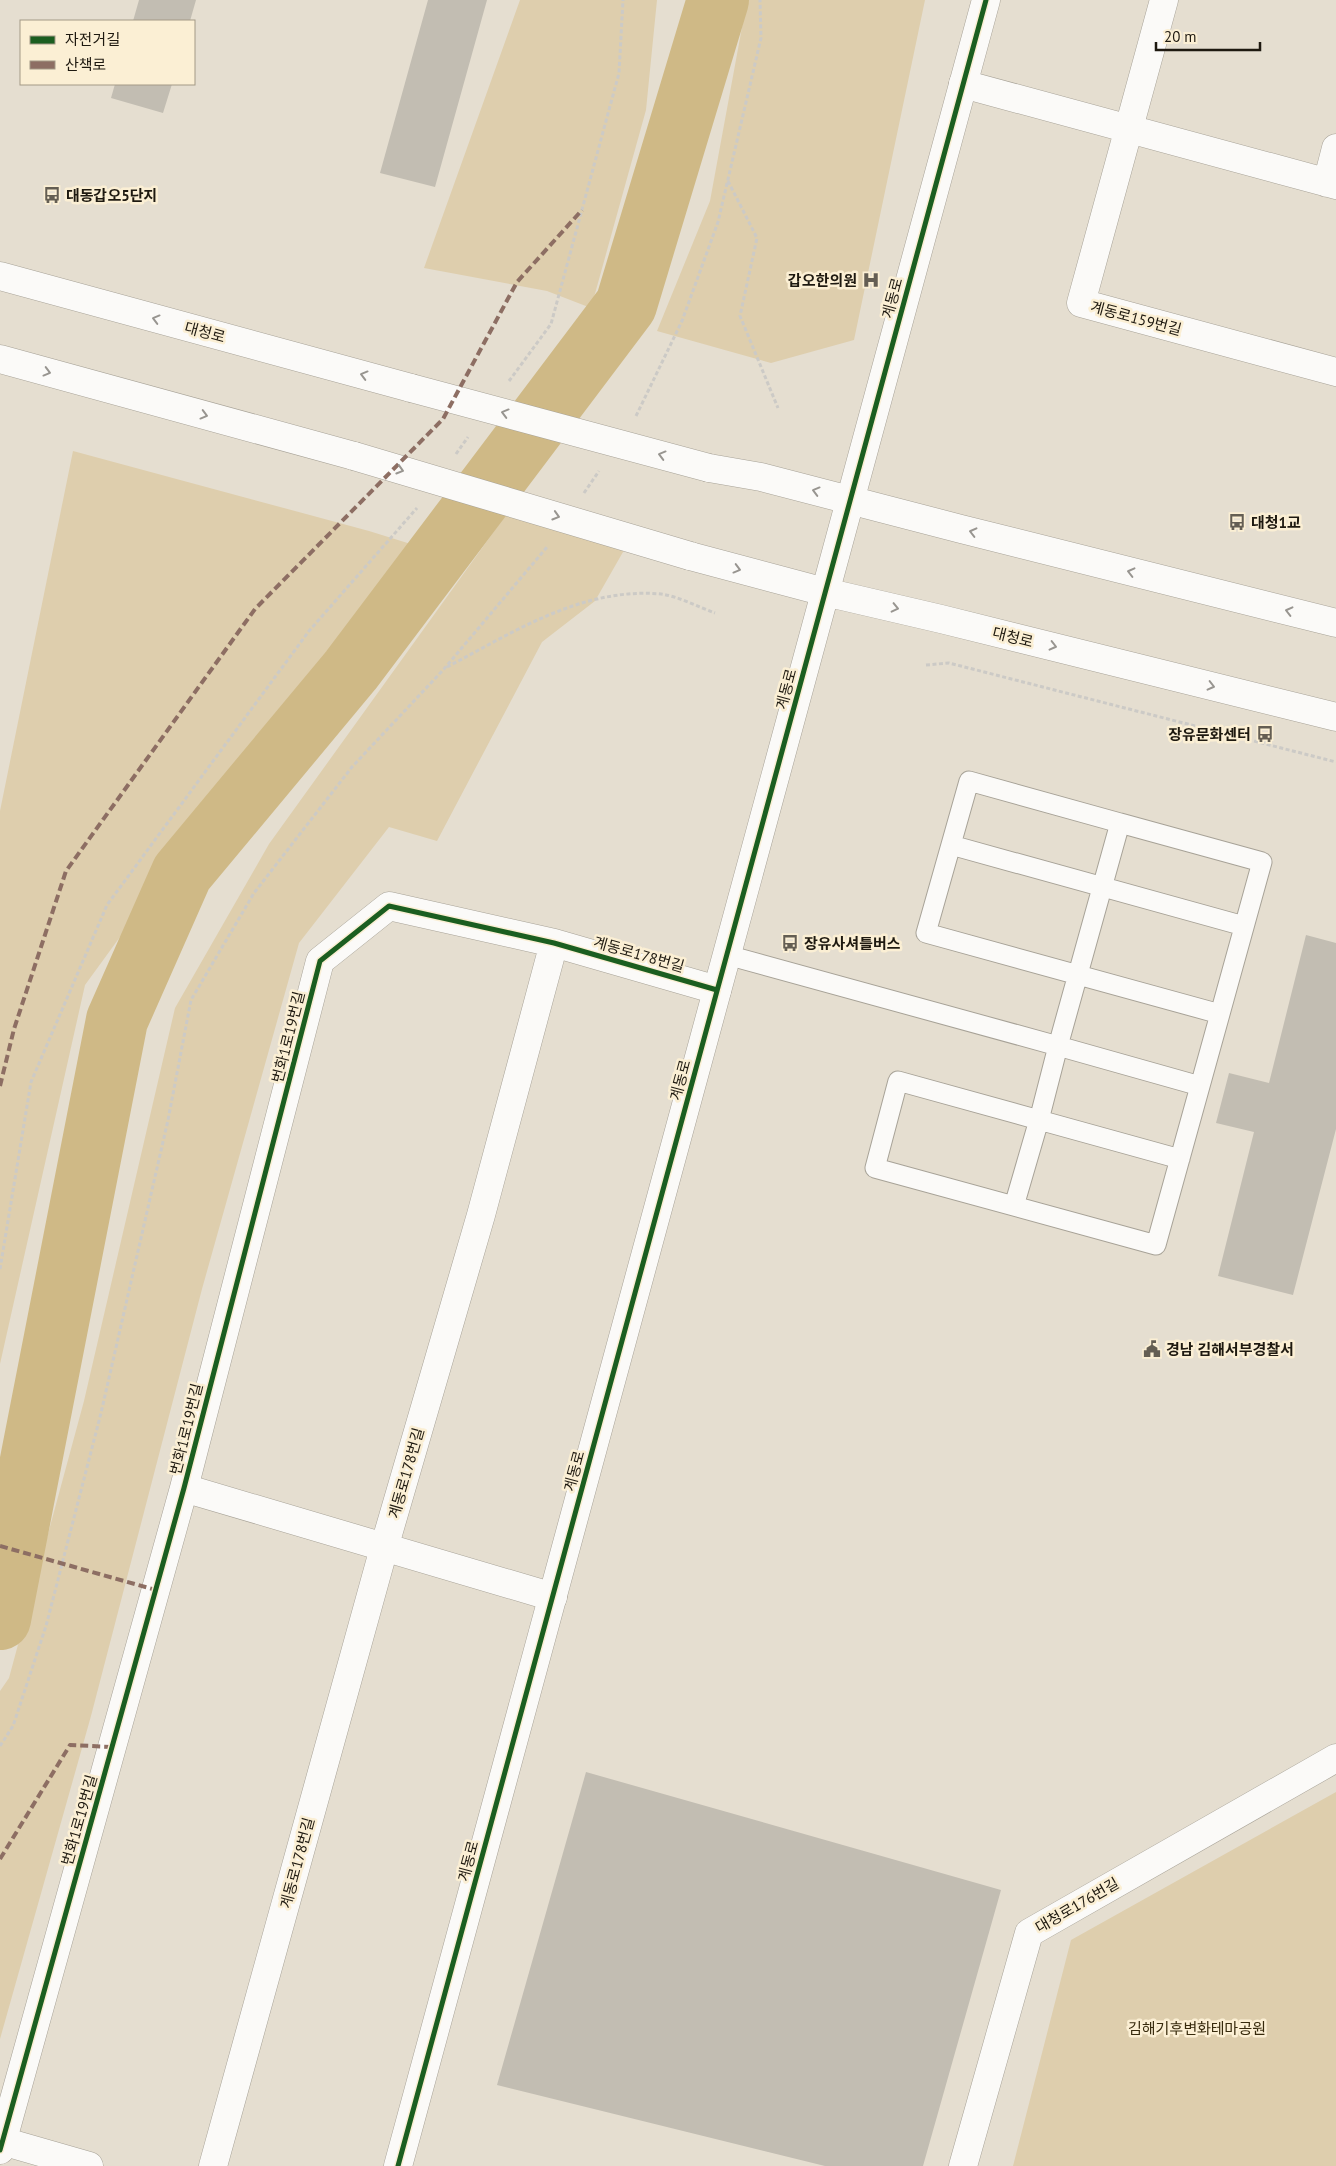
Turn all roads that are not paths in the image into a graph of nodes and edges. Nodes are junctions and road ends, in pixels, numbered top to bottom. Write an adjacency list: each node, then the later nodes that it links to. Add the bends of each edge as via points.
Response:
1 (986, 0): 3 (street, 계동로)
2 (1164, 0): 4 (street, 계동로159번길)
3 (963, 84): 4 (street); 10 (street, 계동로)
4 (1128, 129): 6 (street); 9 (street, 계동로159번길, via 1081,303)
5 (1336, 148): 6 (street)
6 (1331, 184)
7 (0, 276): 10 (street, 대청로, one-way to 7, bridge, via 761,477 709,468)
8 (0, 359): 11 (street, 대청로, one-way to 11, bridge, via 354,456 690,556)
9 (1336, 372)
10 (850, 500): 11 (street, 계동로); 12 (street, one-way to 10)
11 (825, 592): 13 (street, 대청로, one-way to 13); 19 (street, 계동로)
12 (1336, 623)
13 (1336, 717)
14 (1120, 823): 15 (lane, via 969,781); 16 (lane); 17 (lane, via 1262,862)
15 (951, 845): 16 (lane); 20 (lane, via 926,934)
16 (1102, 887): 17 (lane); 20 (lane)
17 (1244, 926): 22 (lane)
18 (554, 943): 21 (street, 계동로178번길); 28 (street, 번화1로19번길, via 389,906 320,961); 29 (street, 계동로178번길, via 480,1216)
19 (727, 955): 21 (street, 계동로); 23 (lane)
20 (1080, 975): 22 (lane); 23 (lane)
21 (717, 990): 30 (street, 계동로)
22 (1220, 1014): 24 (lane)
23 (1058, 1046): 24 (lane); 25 (lane)
24 (1200, 1086): 26 (lane)
25 (1039, 1120): 26 (lane); 27 (lane); 27 (lane, via 898,1081 875,1168)
26 (1180, 1158): 27 (lane, via 1156,1245)
27 (1014, 1206)
28 (184, 1488): 29 (street); 32 (street, 번화1로19번길)
29 (384, 1548): 30 (street); 34 (street, 계동로178번길)
30 (552, 1597): 35 (street, 계동로)
31 (1336, 1758): 36 (street, 대청로176번길, via 1029,1933)
32 (1, 2146): 33 (street)
33 (89, 2166)
34 (213, 2166)
35 (398, 2166)
36 (963, 2166)

